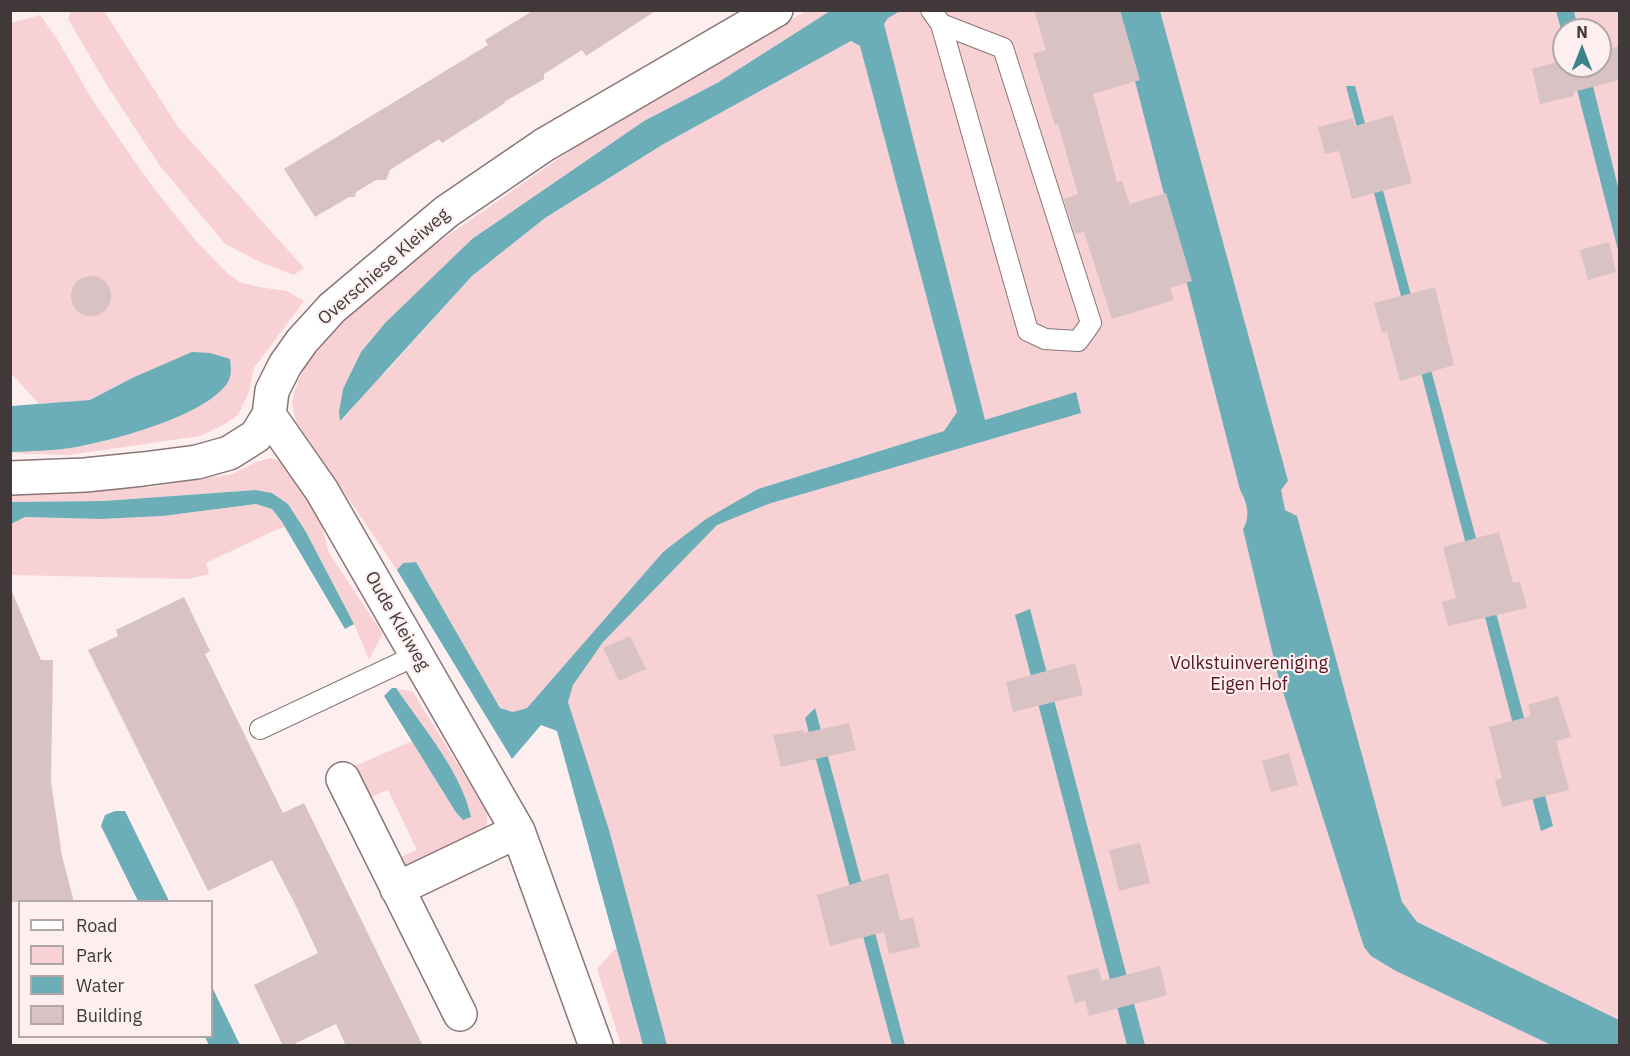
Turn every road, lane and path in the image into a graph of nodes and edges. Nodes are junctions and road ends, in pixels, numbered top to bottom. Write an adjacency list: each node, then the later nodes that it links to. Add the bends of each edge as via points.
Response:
1 (776, 10): 3 (street, Overschiese Kleiweg, via 544,145 446,212 332,308 302,341 272,391)
2 (936, 17): 2 (lane, via 1028,331 1045,339 1078,341 1091,323 1003,48)
3 (269, 415): 4 (street, Overschiese Kleiweg, via 256,436 229,453 197,462 85,475); 5 (street, Oude Kleiweg, via 322,491)
4 (10, 478)
5 (417, 655): 6 (lane); 8 (street, Oude Kleiweg)
6 (260, 729)
7 (343, 779): 9 (street)
8 (518, 831): 9 (street); 11 (street, Oude Kleiweg)
9 (397, 889): 10 (street)
10 (460, 1014)
11 (596, 1046)

